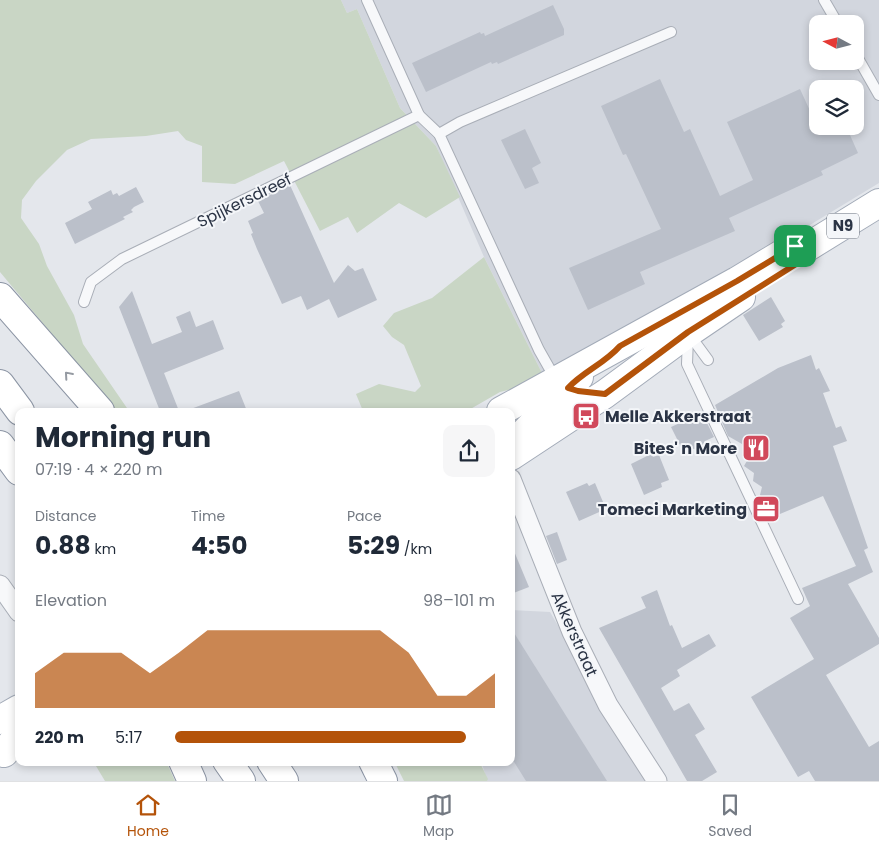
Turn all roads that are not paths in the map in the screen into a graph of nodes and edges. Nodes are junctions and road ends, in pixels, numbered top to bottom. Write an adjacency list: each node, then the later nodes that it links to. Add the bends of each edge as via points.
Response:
1 (366, 0): 7 (lane)
2 (824, 0): 3 (lane)
3 (833, 15)
4 (671, 32): 8 (lane, via 460,122)
5 (864, 69): 6 (lane)
6 (879, 95)
7 (419, 115): 8 (lane); 11 (lane, Spijkersdreef, via 122,259 91,282)
8 (439, 134): 15 (lane, via 539,350)
9 (879, 203): 12 (main road, N9, via 806,248 795,246)
10 (0, 297): 17 (main road, one-way to 10)
11 (84, 302)
12 (684, 323): 13 (lane); 15 (main road, N9); 15 (main road, N9, via 620,346 608,359 579,377); 26 (lane, via 687,364)
13 (708, 360)
14 (0, 384): 16 (main road)
15 (579, 389): 18 (main road, N9); 19 (main road, via 541,401); 21 (main road); 22 (main road, N9)
16 (18, 408)
17 (97, 408)
18 (512, 408)
19 (515, 426)
20 (0, 445): 23 (main road)
21 (515, 445)
22 (515, 452)
23 (15, 466)
24 (515, 489): 36 (street, Akkerstraat, via 576,640 608,705)
25 (0, 585): 27 (street)
26 (798, 599)
27 (15, 606)
28 (15, 711): 29 (main road)
29 (0, 720)
30 (185, 766): 33 (main road)
31 (274, 766): 34 (main road)
32 (376, 766): 35 (main road)
33 (192, 781)
34 (284, 781)
35 (383, 781)
36 (657, 781)

